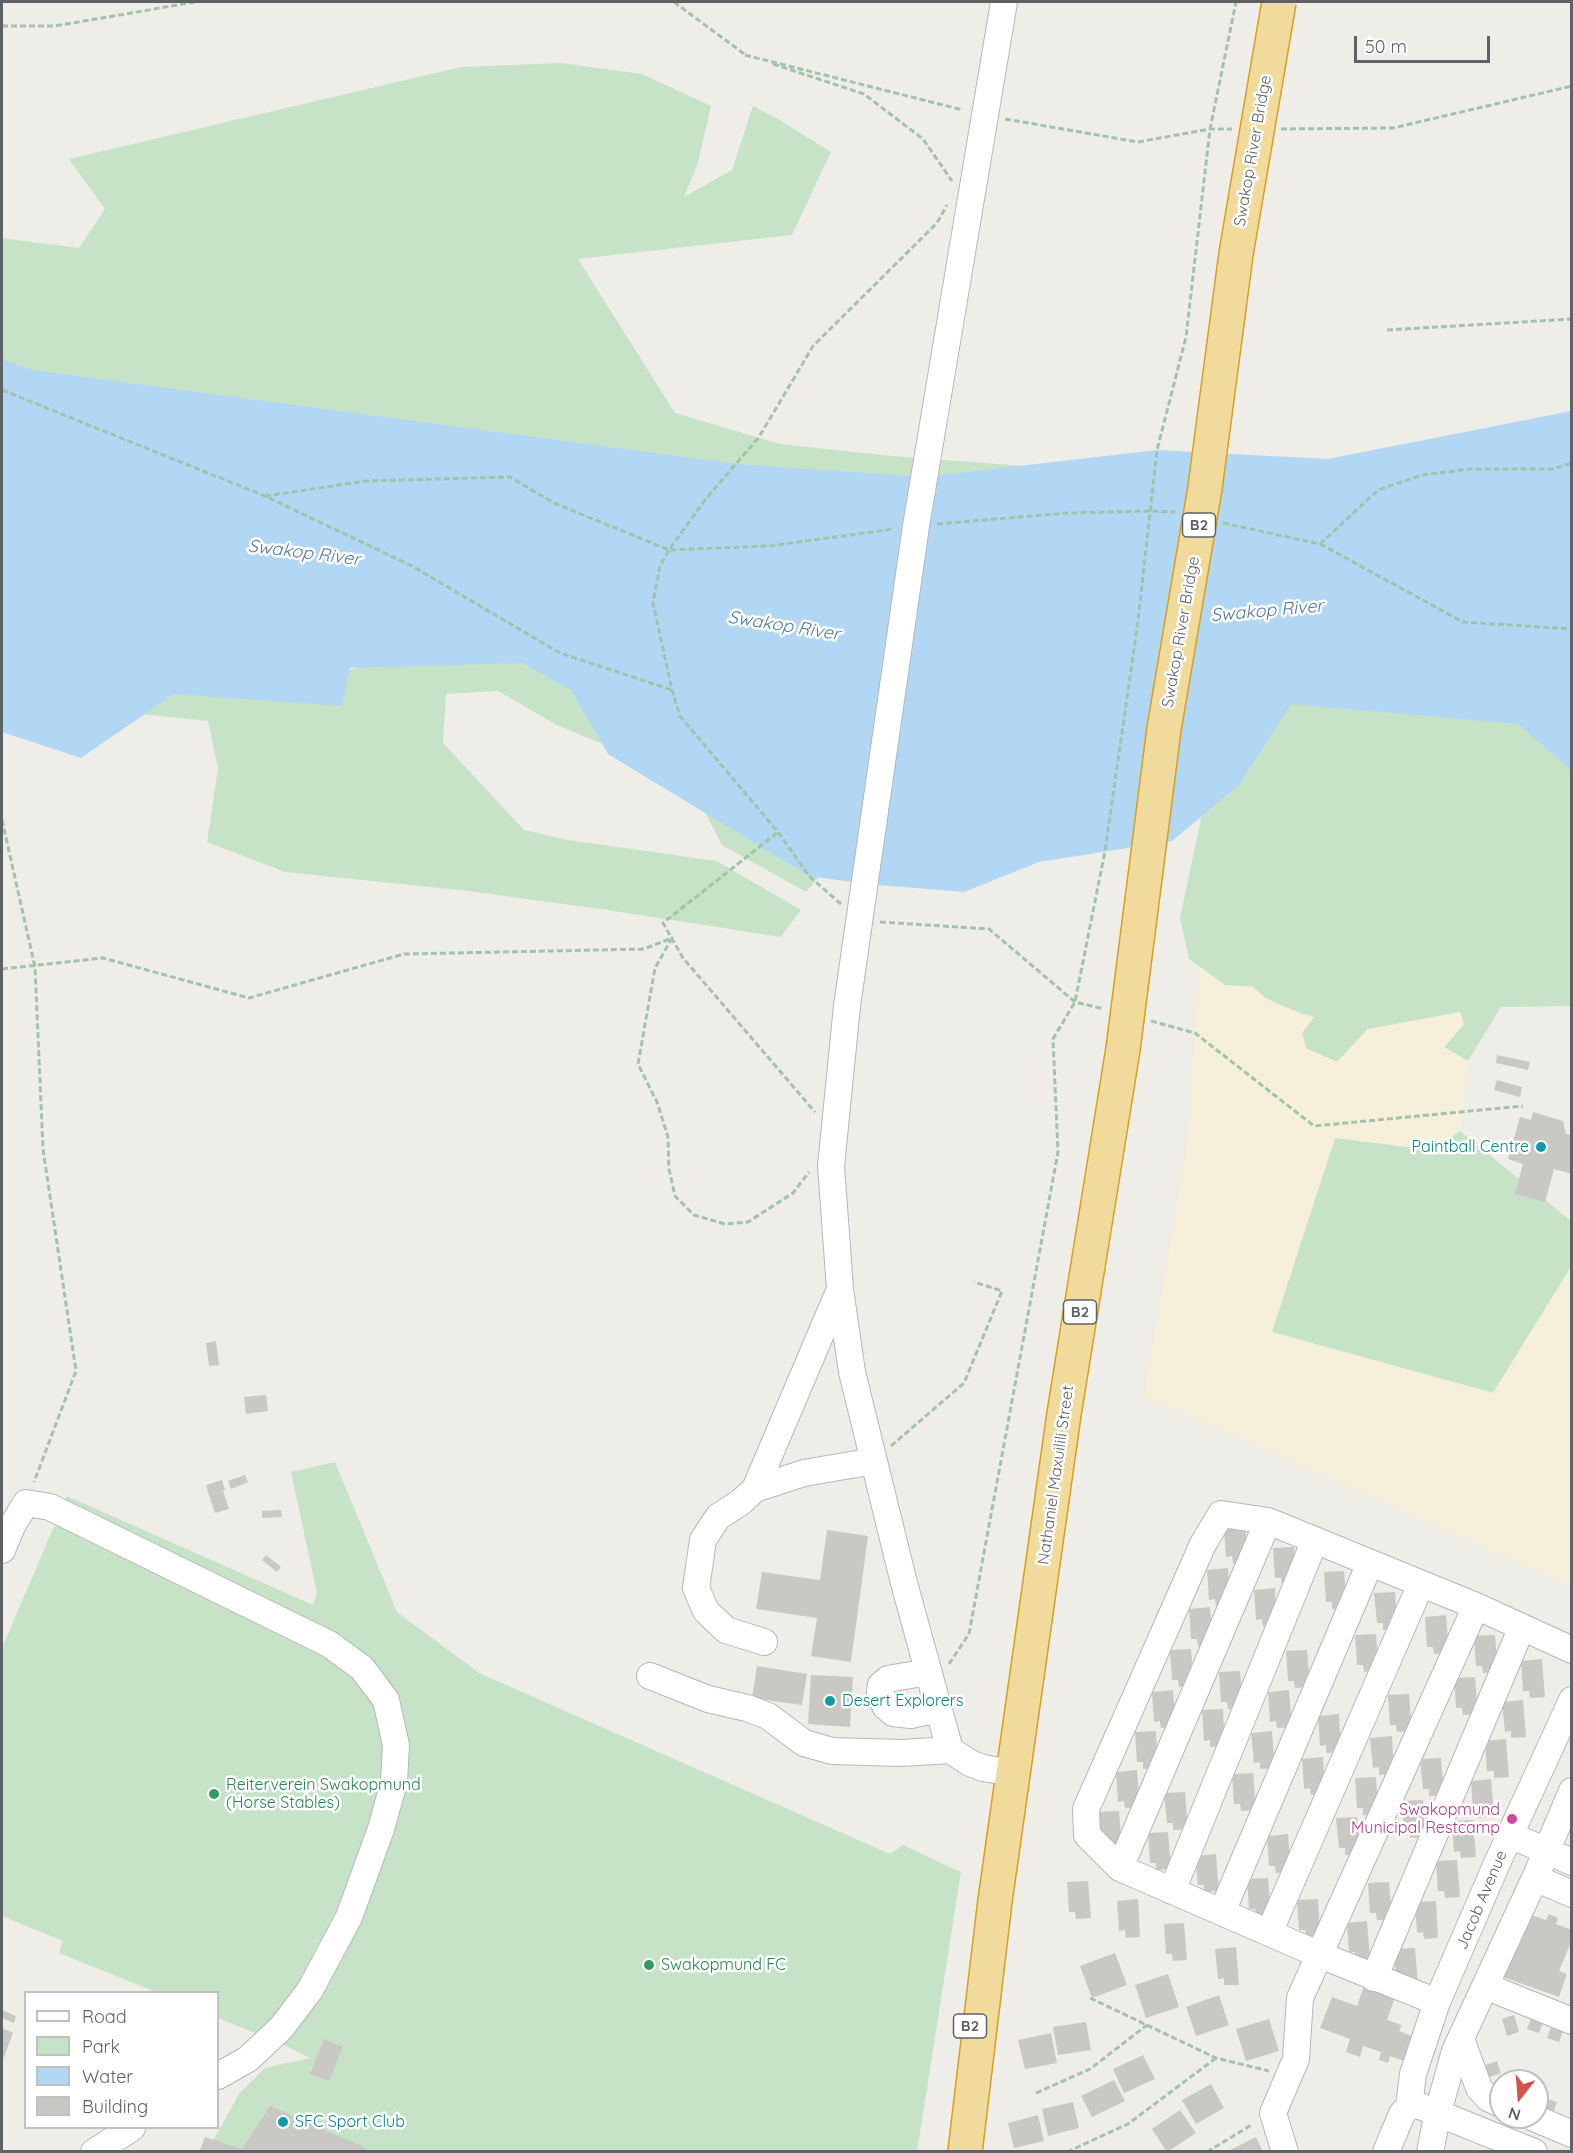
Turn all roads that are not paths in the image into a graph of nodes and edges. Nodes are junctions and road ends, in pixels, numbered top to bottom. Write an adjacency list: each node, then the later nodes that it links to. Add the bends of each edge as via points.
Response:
1 (1004, 2): 4 (street, via 985,116 963,197 847,1006 831,1166)
2 (1279, 2): 3 (highway, Swakop River Bridge / B2, bridge, via 1236,254 1205,488 1164,729)
3 (1123, 1049): 19 (highway, Nathaniel Maxuilili Street / B2, via 1064,1414)
4 (840, 1289): 5 (street, via 852,1372); 6 (street)
5 (874, 1461): 6 (street, via 804,1473); 18 (street)
6 (754, 1489): 14 (street, via 718,1517 703,1540 696,1588 706,1611 726,1630)
7 (1268, 1521): 8 (street); 24 (street); 24 (street, via 1221,1514 1203,1544 1086,1809 1087,1835)
8 (1315, 1540): 10 (street); 26 (street)
9 (2, 1550): 37 (street, via 26,1503 50,1507 329,1644 362,1668 386,1700 396,1745 393,1782 381,1829 349,1917 310,1990 282,2027 248,2060)
10 (1370, 1563): 11 (street); 29 (street)
11 (1421, 1584): 12 (street); 30 (street)
12 (1476, 1606): 13 (street); 31 (street)
13 (1522, 1627): 15 (street); 32 (street)
14 (764, 1642)
15 (1572, 1650)
16 (650, 1676): 18 (street, via 708,1699 768,1716 804,1743 832,1751)
17 (1572, 1700): 21 (street, Jacob Avenue)
18 (950, 1750): 19 (street, via 970,1763)
19 (1013, 1773): 28 (highway, Nathaniel Maxuilili Street / B2)
20 (1572, 1791): 22 (street)
21 (1510, 1835): 22 (street); 34 (street, Jacob Avenue)
22 (1547, 1851): 23 (street); 25 (street)
23 (1572, 1862)
24 (1120, 1868): 26 (street)
25 (1535, 1878): 27 (street); 33 (street)
26 (1172, 1891): 29 (street)
27 (1572, 1894)
28 (995, 1901): 46 (highway, Nathaniel Maxuilili Street / B2); 47 (highway, Nathaniel Maxuilili Street / B2)
29 (1222, 1912): 30 (street)
30 (1269, 1933): 31 (street)
31 (1320, 1955): 32 (street); 48 (street, via 1300,1998 1296,2059 1273,2113)
32 (1374, 1978): 34 (street)
33 (1485, 1986): 35 (street); 36 (street)
34 (1437, 2002): 39 (street, Jacob Avenue, via 1413,2074)
35 (1572, 2020)
36 (1461, 2039): 38 (street, via 1479,2088); 40 (street)
37 (219, 2075)
38 (1489, 2098)
39 (1409, 2106): 40 (street); 44 (street, via 1402,2114)
40 (1438, 2112): 49 (street); 50 (street)
41 (1549, 2124): 43 (street)
42 (129, 2129): 45 (street)
43 (1572, 2134)
44 (1393, 2149)
45 (94, 2151)
46 (945, 2151)
47 (965, 2151)
48 (1285, 2151)
49 (1430, 2151)
50 (1534, 2151)

